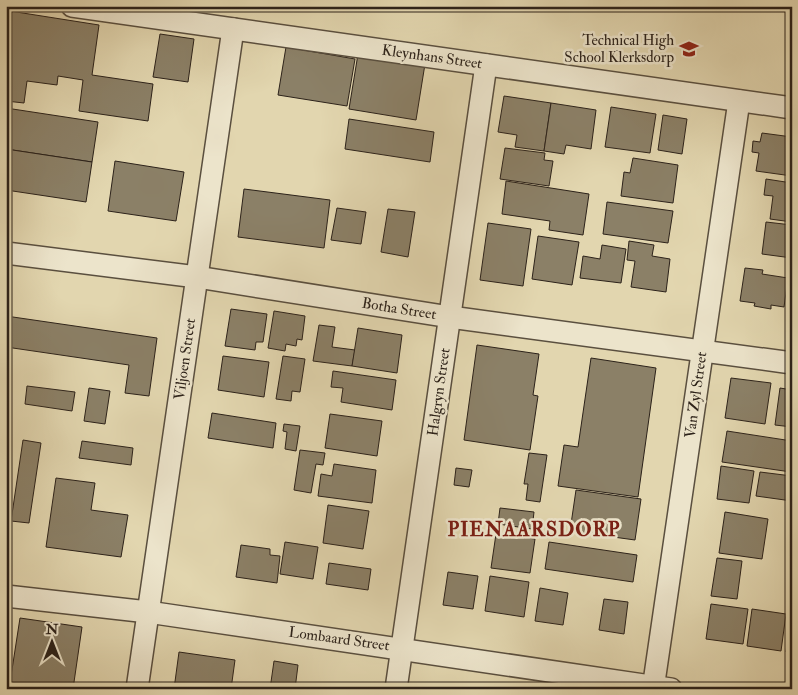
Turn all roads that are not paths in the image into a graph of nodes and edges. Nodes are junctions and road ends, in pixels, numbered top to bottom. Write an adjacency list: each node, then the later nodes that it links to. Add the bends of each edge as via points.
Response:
1 (72, 6): 2 (street, Kleynhans Street)
2 (233, 29): 3 (street, Kleynhans Street); 7 (street, Viljoen Street)
3 (486, 65): 4 (street, Kleynhans Street); 8 (street, Halgryn Street)
4 (739, 101): 5 (street, Kleynhans Street); 9 (street, Van Zyl Street)
5 (792, 108)
6 (6, 253): 7 (street, Botha Street)
7 (197, 277): 8 (street, Botha Street); 12 (street, Viljoen Street)
8 (450, 317): 9 (street, Botha Street); 13 (street, Halgryn Street)
9 (702, 351): 10 (street, Botha Street); 14 (street, Van Zyl Street)
10 (792, 363)
11 (6, 596): 12 (street, Lombaard Street)
12 (148, 612): 13 (street, Lombaard Street); 15 (street, Viljoen Street)
13 (402, 648): 14 (street, Lombaard Street); 16 (street, Halgryn Street)
14 (659, 688)
15 (137, 689)
16 (396, 689)

